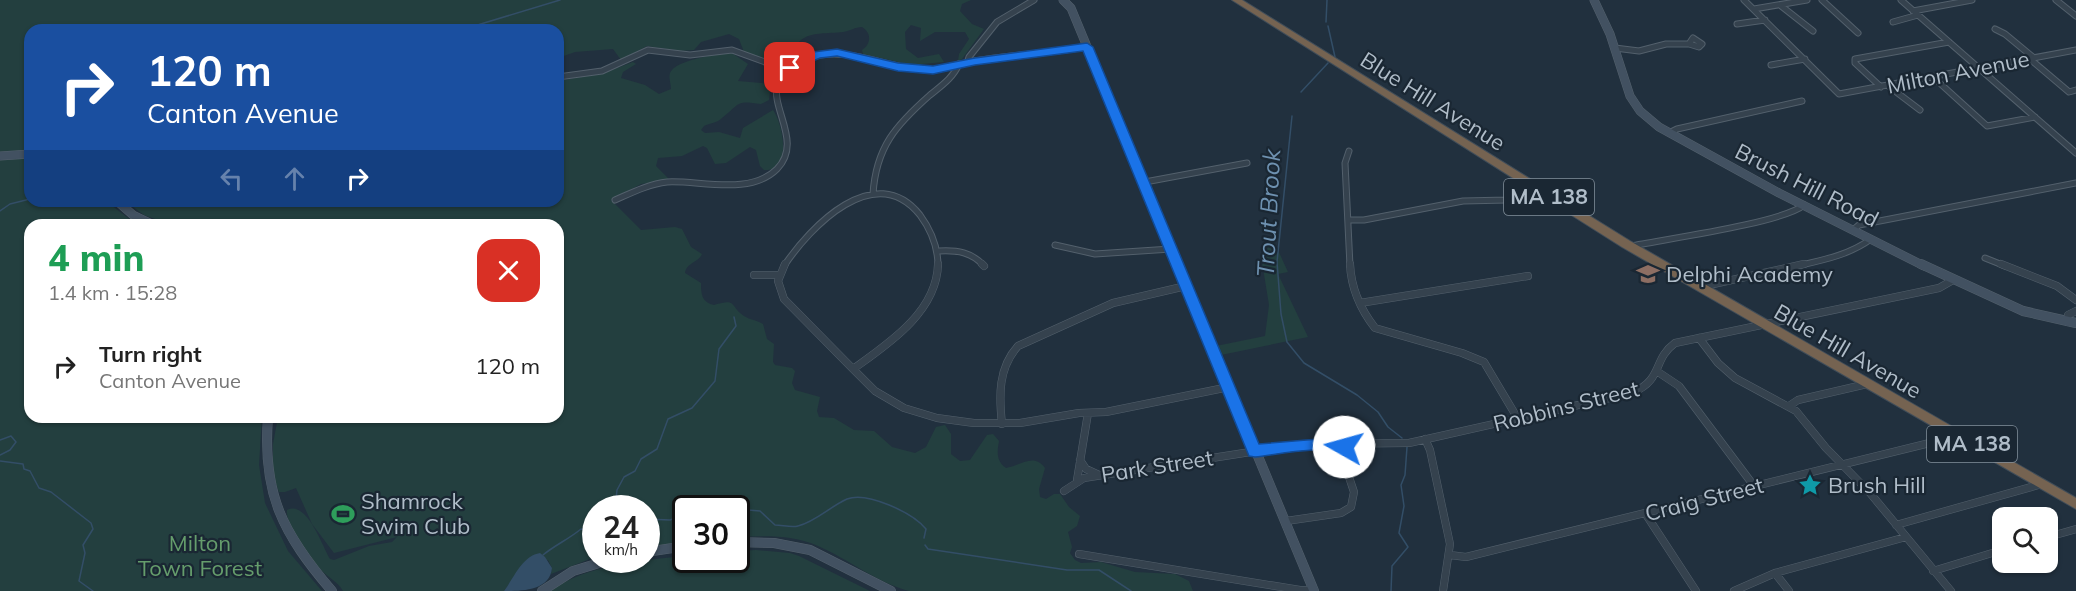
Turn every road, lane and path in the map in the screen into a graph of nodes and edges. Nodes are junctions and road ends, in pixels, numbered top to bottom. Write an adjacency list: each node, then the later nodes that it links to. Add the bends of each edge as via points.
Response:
1 (1034, 0): 29 (street, via 995,24)
2 (1063, 0): 24 (main road, via 1071,8)
3 (1236, 0): 49 (highway, Blue Hill Avenue / MA 138)
4 (1594, 0): 25 (main road, Brush Hill Road)
5 (1744, 0): 12 (street)
6 (1807, 0): 11 (street)
7 (1822, 0): 21 (street)
8 (1901, 0): 13 (street)
9 (1972, 0): 13 (street)
10 (2056, 0): 15 (street)
11 (1780, 5): 12 (street); 20 (street)
12 (1754, 9): 16 (street)
13 (1913, 10): 14 (street)
14 (1918, 15): 17 (street); 22 (street)
15 (2076, 16)
16 (1765, 20): 18 (street); 27 (street)
17 (1893, 21)
18 (1737, 24)
19 (1995, 29): 28 (street)
20 (1813, 31)
21 (1858, 33)
22 (1949, 42): 32 (street); 36 (street, via 1855,59)
23 (1689, 44): 25 (street, via 1661,45 1641,51)
24 (1087, 47): 29 (street); 47 (main road)
25 (1615, 48): 41 (main road, Brush Hill Road, via 1634,102 1646,117)
26 (2076, 50): 28 (street, Milton Avenue)
27 (1805, 59): 31 (street); 36 (street, Milton Avenue, via 1839,94)
28 (2032, 59): 32 (street, Milton Avenue); 37 (street, via 2069,92)
29 (967, 63): 30 (street)
30 (959, 64): 33 (street, via 938,70 913,69 837,52 813,57); 50 (street, via 951,77 912,111 885,143 874,166)
31 (1771, 65)
32 (1979, 68): 35 (street, Milton Avenue); 40 (street)
33 (787, 70): 34 (street, via 732,50 690,55 648,50 602,71); 51 (street, via 777,81 774,93 789,150 774,171 726,184 663,183)
34 (564, 76)
35 (1933, 77): 36 (street, Milton Avenue); 40 (street, via 1987,126)
36 (1884, 86): 39 (street)
37 (2076, 90)
38 (1802, 101): 41 (street)
39 (1920, 110)
40 (2035, 117): 43 (street)
41 (1669, 133): 52 (main road, Brush Hill Road)
42 (1349, 151): 55 (street, via 1345,162)
43 (2076, 153)
44 (24, 154): 45 (main road)
45 (0, 156)
46 (1247, 163): 47 (street)
47 (1144, 182): 60 (main road)
48 (2076, 183): 56 (street, via 1947,206 1859,225)
49 (1530, 185): 55 (street, via 1507,200 1463,201); 59 (highway, Blue Hill Avenue / MA 138)
50 (873, 194): 61 (street, via 894,196 909,205 930,228); 65 (street, via 824,218)
51 (615, 200)
52 (1804, 205): 56 (main road, Brush Hill Road); 59 (street, via 1769,219)
53 (124, 207): 54 (main road)
54 (143, 219)
55 (1348, 220): 71 (street, via 1351,278)
56 (1853, 230): 57 (main road, Brush Hill Road)
57 (1871, 238): 67 (main road, Brush Hill Road); 69 (street, via 1844,255)
58 (1055, 245): 60 (street, via 1095,254)
59 (1630, 246): 69 (highway, Blue Hill Avenue / MA 138)
60 (1171, 249): 68 (main road)
61 (939, 251): 63 (street, via 964,252); 76 (street, via 935,286 920,311)
62 (1985, 258): 70 (street, via 2057,286)
63 (984, 266)
64 (754, 275): 65 (street)
65 (780, 275): 76 (street, via 777,285 782,296)
66 (1528, 276): 71 (street)
67 (1953, 280): 73 (main road, Brush Hill Road, via 2023,311); 74 (street, Robbins Street, via 1939,288)
68 (1185, 285): 79 (main road); 84 (street, via 1113,303 1018,346 1003,370)
69 (1699, 287): 74 (highway, Blue Hill Avenue / MA 138)
70 (2076, 300)
71 (1360, 303): 82 (street, via 1369,321 1380,331 1484,362)
72 (2076, 311): 73 (street, via 2068,315)
73 (2072, 322)
74 (1763, 324): 75 (street, Robbins Street); 78 (highway, Blue Hill Avenue / MA 138)
75 (1699, 338): 77 (street, Robbins Street, via 1671,345 1662,356); 80 (street, via 1731,375)
76 (852, 369): 84 (street, via 883,396 916,412 962,422)
77 (1658, 372): 82 (street, Robbins Street, via 1651,384 1636,391); 94 (street, via 1679,386)
78 (1867, 384): 80 (street, via 1798,400); 85 (highway, Blue Hill Avenue / MA 138)
79 (1228, 387): 81 (street); 88 (main road)
80 (1789, 406): 90 (street)
81 (1088, 413): 84 (street); 89 (street)
82 (1518, 419): 86 (street, Robbins Street)
83 (268, 423): 111 (main road, via 266,457 276,509 296,546)
84 (1002, 424)
85 (1958, 436): 90 (street, Craig Street); 93 (highway, Blue Hill Avenue / MA 138)
86 (1425, 439): 87 (street, Robbins Street, via 1389,445); 106 (street, via 1444,511)
87 (1343, 443): 88 (street, Robbins Street); 98 (street, via 1354,492 1351,507 1341,513)
88 (1255, 451): 91 (street, Park Street); 98 (main road)
89 (1080, 460): 91 (street, via 1086,469); 92 (street)
90 (1843, 465): 94 (street, Craig Street); 99 (street)
91 (1100, 475): 92 (street, Park Street)
92 (1077, 480): 95 (street, Park Street)
93 (2042, 484): 96 (highway, Blue Hill Avenue / MA 138); 99 (street)
94 (1754, 486): 97 (street, Craig Street)
95 (1064, 491)
96 (2076, 504)
97 (1645, 513): 106 (street, Craig Street, via 1466,557); 115 (street)
98 (1286, 521): 110 (main road)
99 (1896, 525): 102 (street)
100 (2076, 529): 101 (street)
101 (2058, 534)
102 (1906, 537): 108 (street); 109 (street)
103 (750, 542): 113 (main road, via 801,547)
104 (1992, 553): 108 (street)
105 (1079, 554): 110 (street)
106 (1450, 555): 114 (street)
107 (582, 568): 112 (main road)
108 (1933, 571): 118 (street)
109 (1775, 573): 116 (street); 117 (street)
110 (1314, 590)
111 (332, 591)
112 (542, 591)
113 (891, 591)
114 (1443, 591)
115 (1696, 591)
116 (1734, 591)
117 (1789, 591)
118 (1951, 591)

